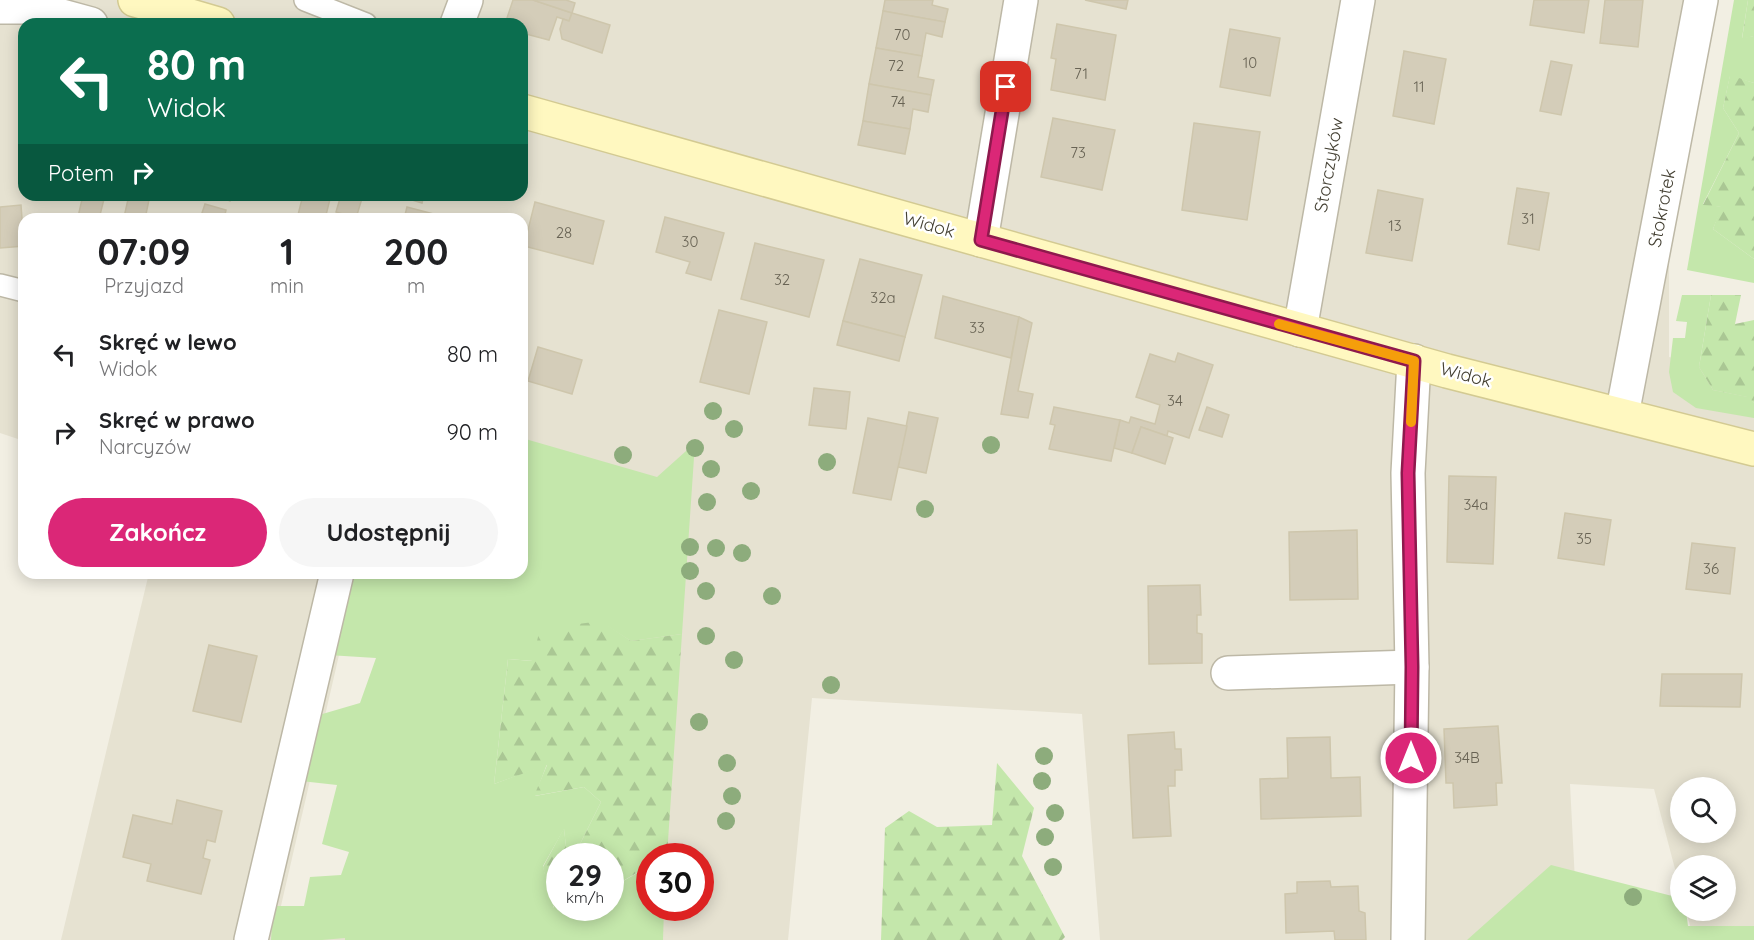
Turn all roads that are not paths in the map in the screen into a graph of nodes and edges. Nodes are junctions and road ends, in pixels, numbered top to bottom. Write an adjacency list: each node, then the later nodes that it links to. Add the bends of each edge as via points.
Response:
1 (135, 0): 9 (main road)
2 (305, 0): 10 (lane)
3 (466, 0): 11 (street)
4 (1021, 0): 13 (street)
5 (1358, 0): 16 (street, Storczyków)
6 (1701, 0): 18 (street, Stokrotek)
7 (0, 7): 8 (street, via 29,8)
8 (68, 18)
9 (197, 18)
10 (351, 18)
11 (460, 18)
12 (528, 113): 13 (main road, Widok)
13 (981, 240): 16 (main road, Widok)
14 (0, 285): 15 (lane)
15 (18, 290)
16 (1300, 330): 17 (main road, Widok)
17 (1414, 361): 18 (main road, Widok); 21 (street, via 1408,473)
18 (1622, 415): 19 (main road, Widok)
19 (1754, 448)
20 (336, 579): 23 (street)
21 (1412, 667): 22 (street); 24 (street)
22 (1228, 674)
23 (251, 940)
24 (1408, 940)

